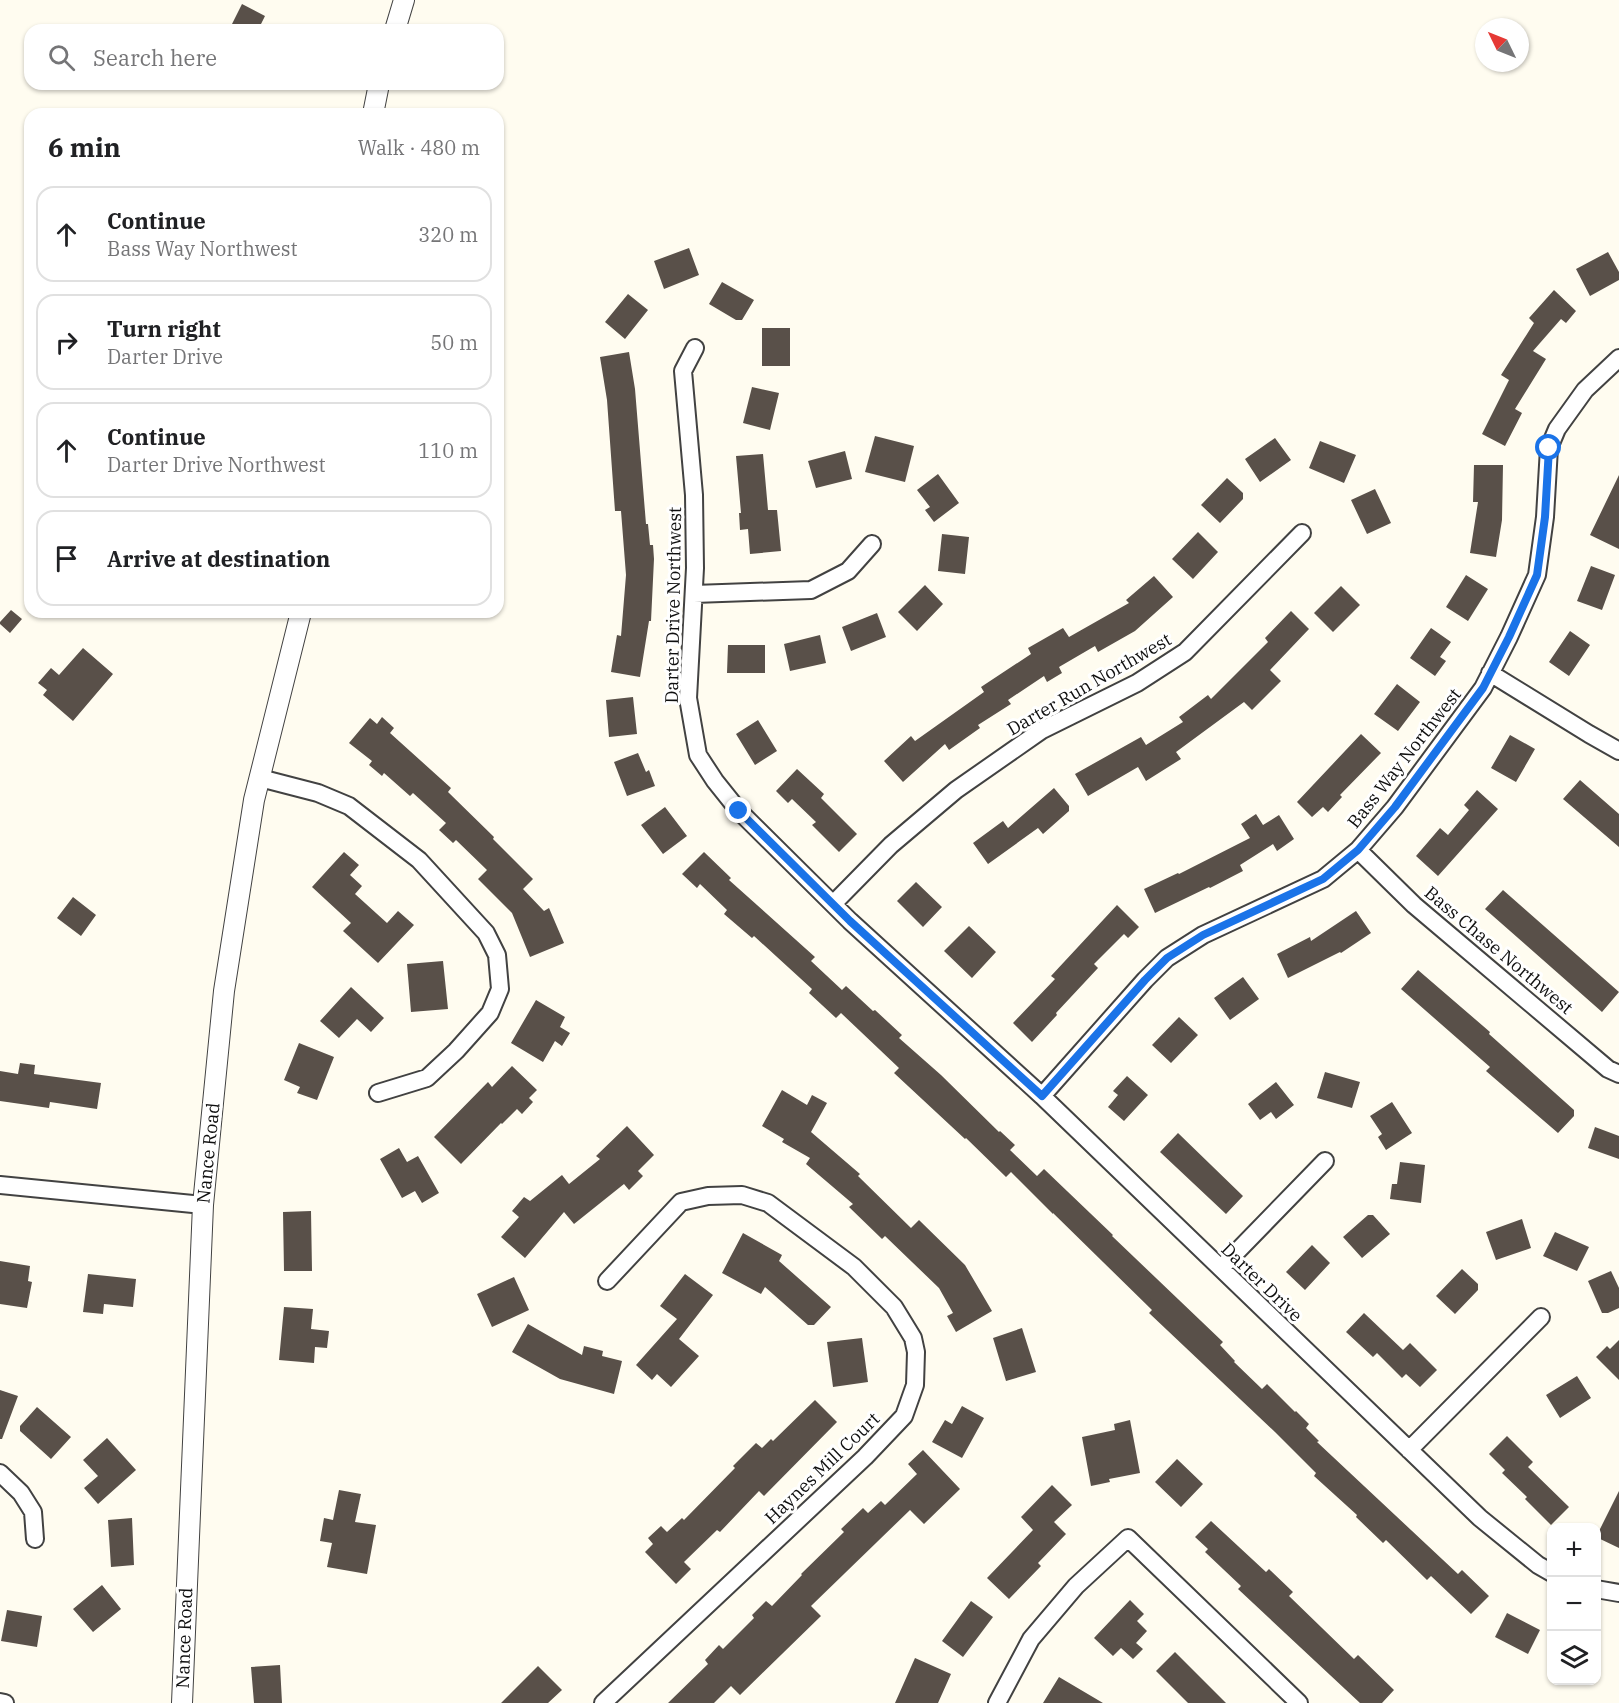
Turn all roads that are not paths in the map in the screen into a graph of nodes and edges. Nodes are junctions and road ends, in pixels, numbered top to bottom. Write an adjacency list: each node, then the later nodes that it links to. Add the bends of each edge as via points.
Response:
1 (404, 0): 2 (street)
2 (396, 24)
3 (378, 90): 4 (street)
4 (374, 108)
5 (695, 348): 9 (street, Darter Drive Northwest, via 683,371 694,495)
6 (1619, 358): 11 (street, Bass Way Northwest, via 1585,390 1557,429 1549,448 1537,575)
7 (1302, 533): 15 (street, Darter Run Northwest, via 1185,652 1137,683 1042,730 956,790 891,845)
8 (873, 544): 9 (street, via 848,571 811,590)
9 (694, 594): 15 (street, Darter Drive Northwest, via 688,698 698,755 739,811)
10 (300, 618): 13 (street, Nance Road)
11 (1490, 673): 12 (street); 14 (street, Bass Way Northwest, via 1395,807)
12 (1619, 751)
13 (260, 778): 18 (street, via 349,806 419,860 486,933 497,955 500,989 490,1013 427,1078); 22 (street, Nance Road, via 224,991)
14 (1358, 850): 17 (street, Bass Chase Northwest, via 1414,904 1608,1069); 19 (street, Bass Way Northwest, via 1323,879 1203,935 1167,958)
15 (833, 904): 16 (street, Darter Drive Northwest)
16 (951, 1013): 19 (street, Darter Drive)
17 (1619, 1074)
18 (378, 1093)
19 (1042, 1096): 23 (street, Darter Drive)
20 (1325, 1161): 23 (street)
21 (0, 1185): 22 (street)
22 (203, 1205): 33 (street, Nance Road)
23 (1221, 1268): 26 (street, Darter Drive)
24 (607, 1281): 35 (street, Haynes Mill Court, via 681,1202 742,1195 768,1203 854,1267 894,1307 913,1338 916,1352 915,1385 904,1416)
25 (1541, 1317): 26 (street)
26 (1409, 1450): 29 (street, Darter Drive, via 1480,1518)
27 (0, 1473): 28 (street, via 21,1493 33,1512)
28 (35, 1539)
29 (1547, 1570)
30 (1601, 1590): 31 (street)
31 (1619, 1593)
32 (0, 1702): 34 (street)
33 (179, 1702)
34 (5, 1703)
35 (603, 1703)
36 (997, 1703): 37 (street, via 1031,1639 1076,1586 1128,1538)
37 (1299, 1703)

